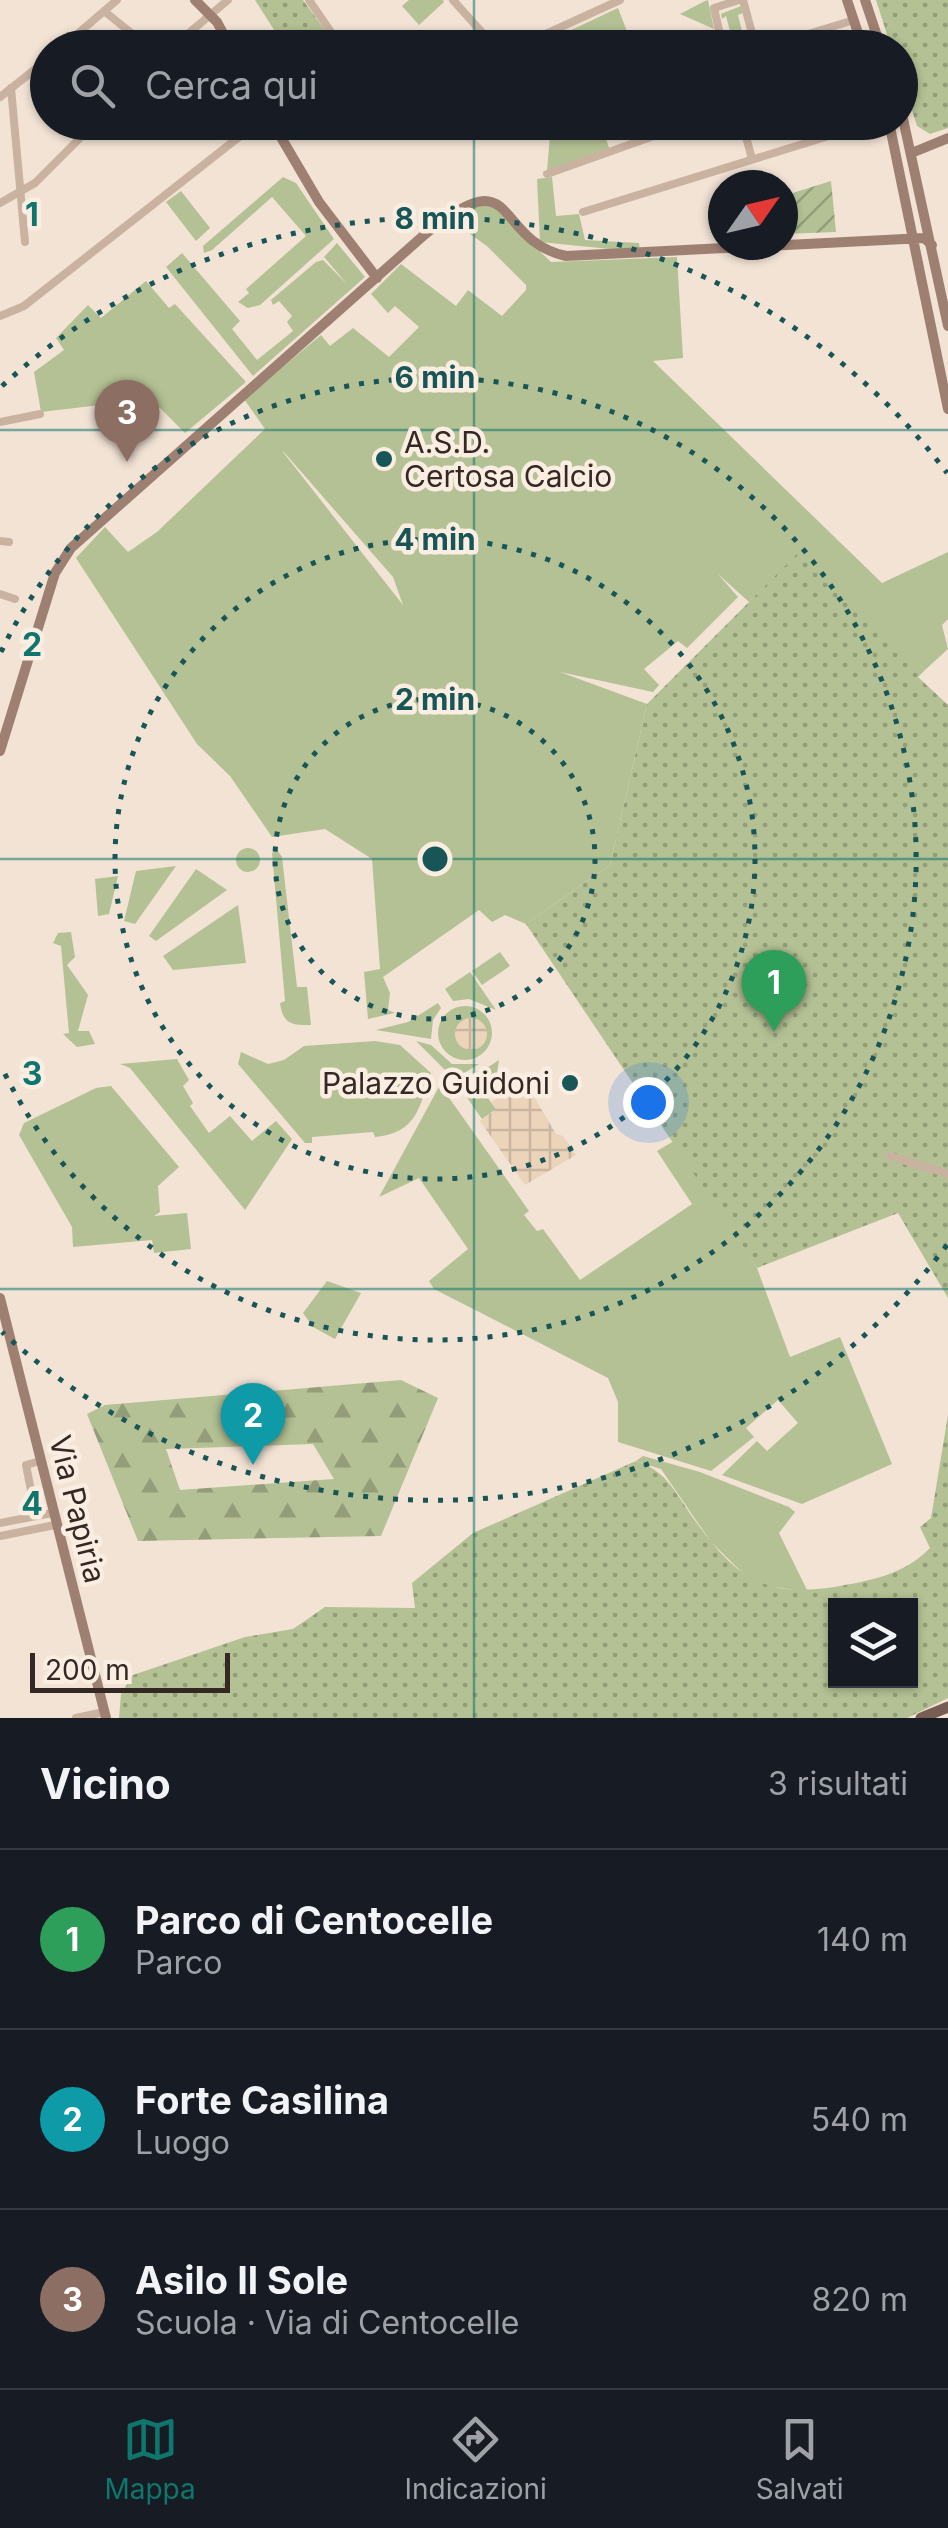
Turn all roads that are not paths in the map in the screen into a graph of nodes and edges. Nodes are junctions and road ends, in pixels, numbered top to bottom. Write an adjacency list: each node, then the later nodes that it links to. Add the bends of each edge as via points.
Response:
1 (117, 0): 10 (street)
2 (195, 0): 11 (street)
3 (228, 0): 11 (street)
4 (309, 0): 17 (street)
5 (452, 0): 18 (street)
6 (620, 0): 19 (street)
7 (741, 0): 20 (street, via 714,8); 21 (street)
8 (847, 0): 12 (street)
9 (866, 0): 24 (street)
10 (104, 11): 13 (street); 14 (street)
11 (208, 15): 15 (street); 16 (street)
12 (854, 20): 22 (street); 23 (street)
13 (82, 30)
14 (128, 30)
15 (191, 30)
16 (218, 30)
17 (330, 30)
18 (480, 30)
19 (554, 30)
20 (719, 30)
21 (752, 30)
22 (820, 30)
23 (857, 30)
24 (875, 30)
25 (30, 73): 26 (street)
26 (10, 88): 27 (street); 40 (street)
27 (0, 97)
28 (948, 138): 37 (street)
29 (77, 140): 40 (street)
30 (235, 140): 47 (street, via 24,306)
31 (282, 140): 46 (street, via 318,202)
32 (641, 140): 39 (street)
33 (747, 140): 38 (street)
34 (816, 140): 38 (street)
35 (893, 140): 43 (street)
36 (910, 140): 37 (street)
37 (914, 152): 45 (street)
38 (752, 160): 42 (street)
39 (546, 174)
40 (22, 191): 41 (street); 44 (street)
41 (0, 203)
42 (582, 212)
43 (915, 238): 45 (street); 46 (street, via 566,256 544,248 494,202 480,199 461,206); 49 (street)
44 (25, 242)
45 (932, 245): 48 (street)
46 (377, 278): 54 (street, via 68,550)
47 (0, 316)
48 (948, 326)
49 (948, 410)
50 (40, 414): 51 (street)
51 (0, 422)
52 (0, 594): 53 (street)
53 (15, 599)
54 (0, 750)
55 (890, 1156): 56 (street)
56 (948, 1174)
57 (1, 1307): 58 (street, Via Papiria)
58 (40, 1461): 59 (street, via 26,1464); 60 (street, Via Papiria)
59 (35, 1517): 60 (street); 61 (street); 62 (street)
60 (54, 1519): 62 (street); 65 (street, Via Papiria)
61 (0, 1523)
62 (37, 1529): 63 (street)
63 (0, 1536)
64 (948, 1706): 67 (main road)
65 (105, 1715): 66 (street)
66 (76, 1718)
67 (921, 1718)

